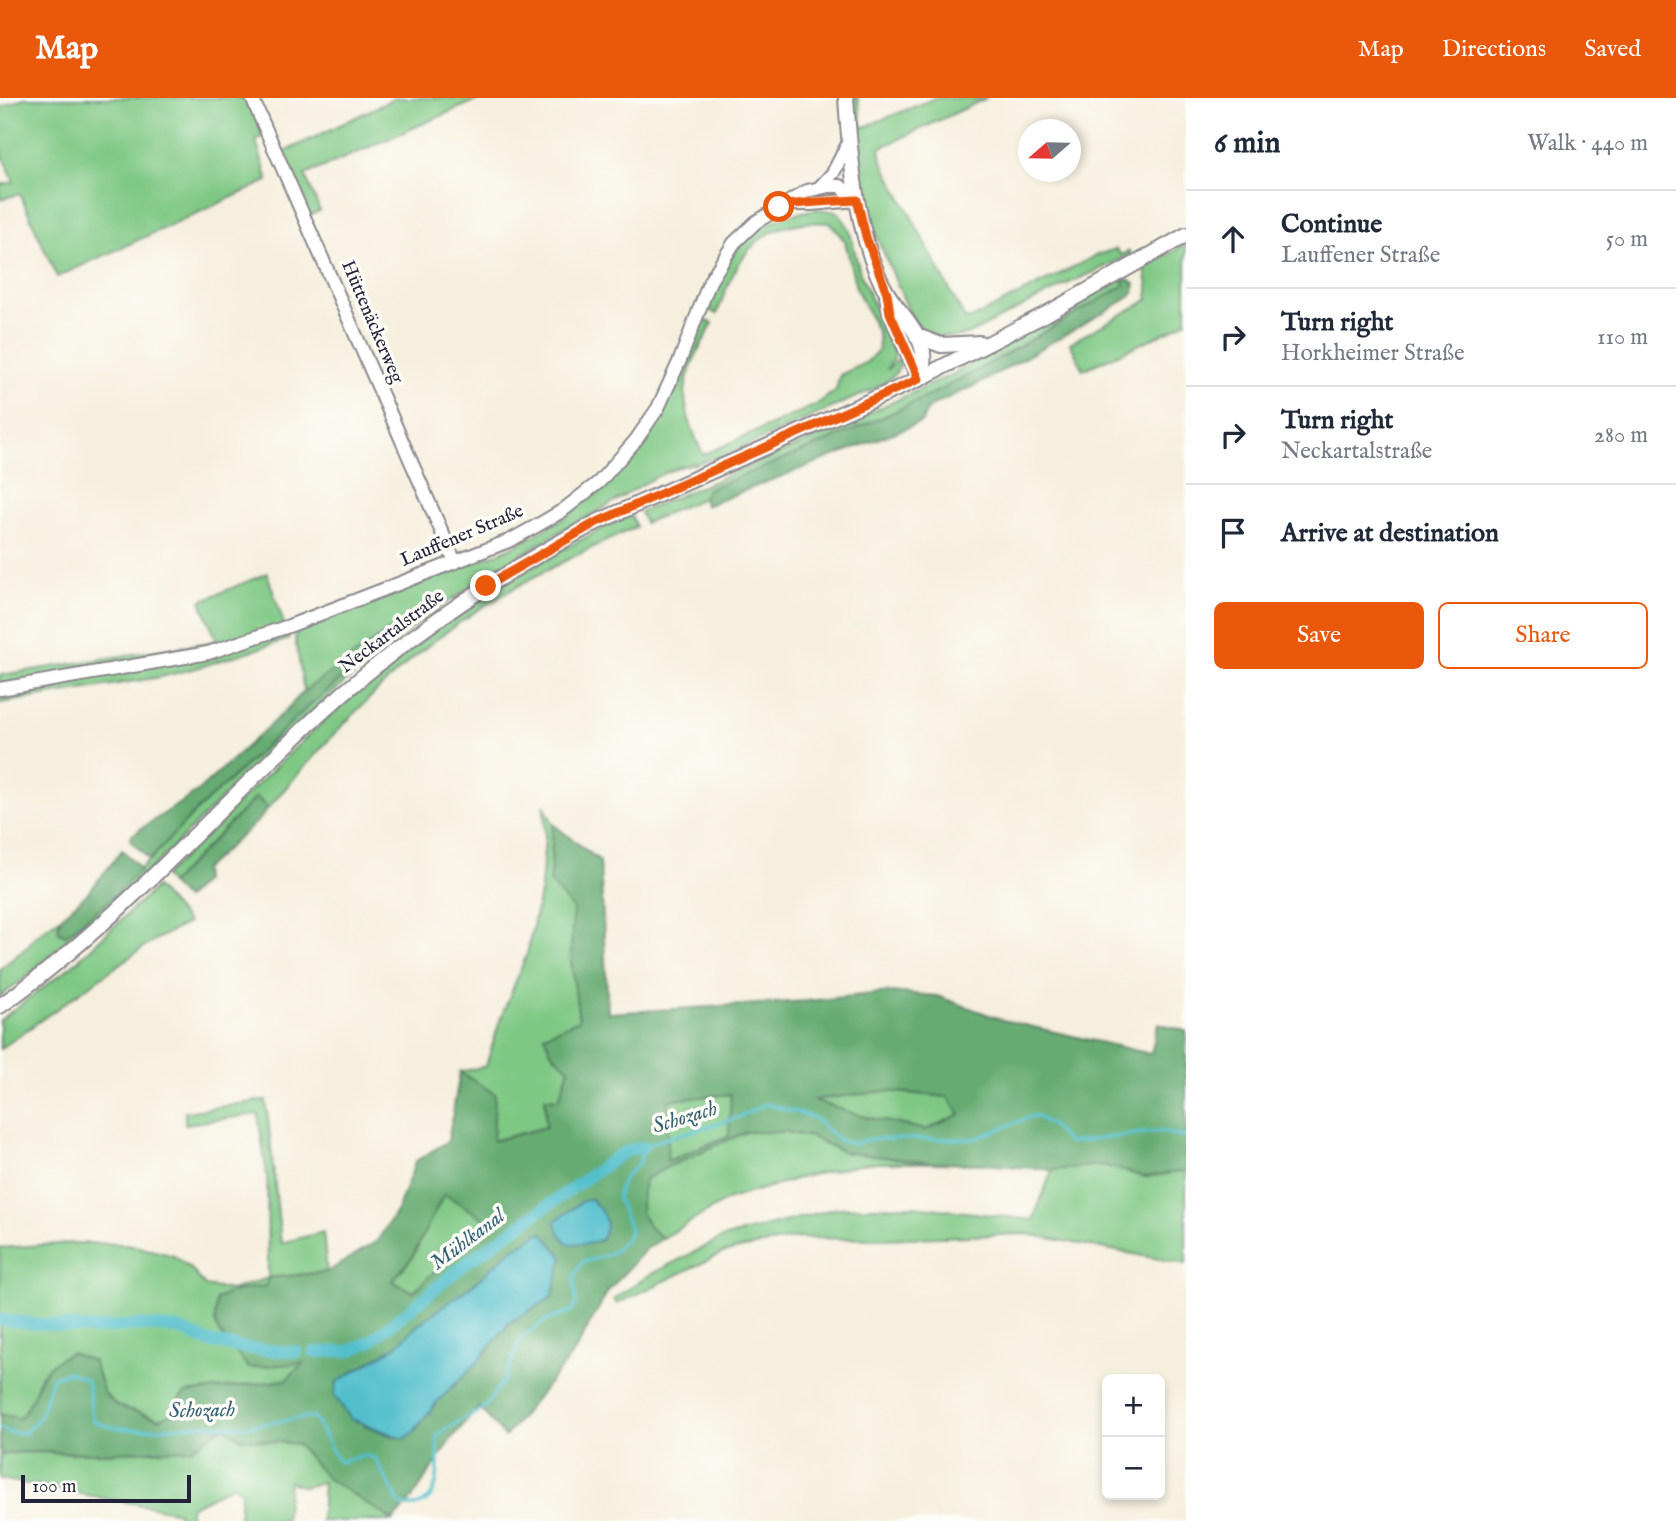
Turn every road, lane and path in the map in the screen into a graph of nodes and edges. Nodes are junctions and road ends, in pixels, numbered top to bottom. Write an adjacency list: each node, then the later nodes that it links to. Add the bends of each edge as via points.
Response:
1 (252, 98): 12 (street, Hüttenäckerweg)
2 (846, 98): 3 (main road)
3 (849, 142): 4 (street); 5 (main road)
4 (820, 187): 5 (street, via 841,186); 6 (street, Lauffener Straße)
5 (857, 200): 6 (street); 8 (main road)
6 (786, 204): 12 (street, Lauffener Straße, via 744,232 717,266 658,408 599,482 538,525)
7 (1186, 234): 10 (main road, Neckartalstraße)
8 (887, 293): 9 (main road); 11 (main road, via 890,313)
9 (918, 336): 10 (main road, via 947,346); 11 (main road, via 925,362)
10 (990, 342): 11 (main road, Neckartalstraße)
11 (919, 379): 14 (main road, Neckartalstraße, via 646,500 486,586 364,676 101,924)
12 (455, 562): 13 (street, Lauffener Straße, via 208,653)
13 (0, 689)
14 (0, 1006)

